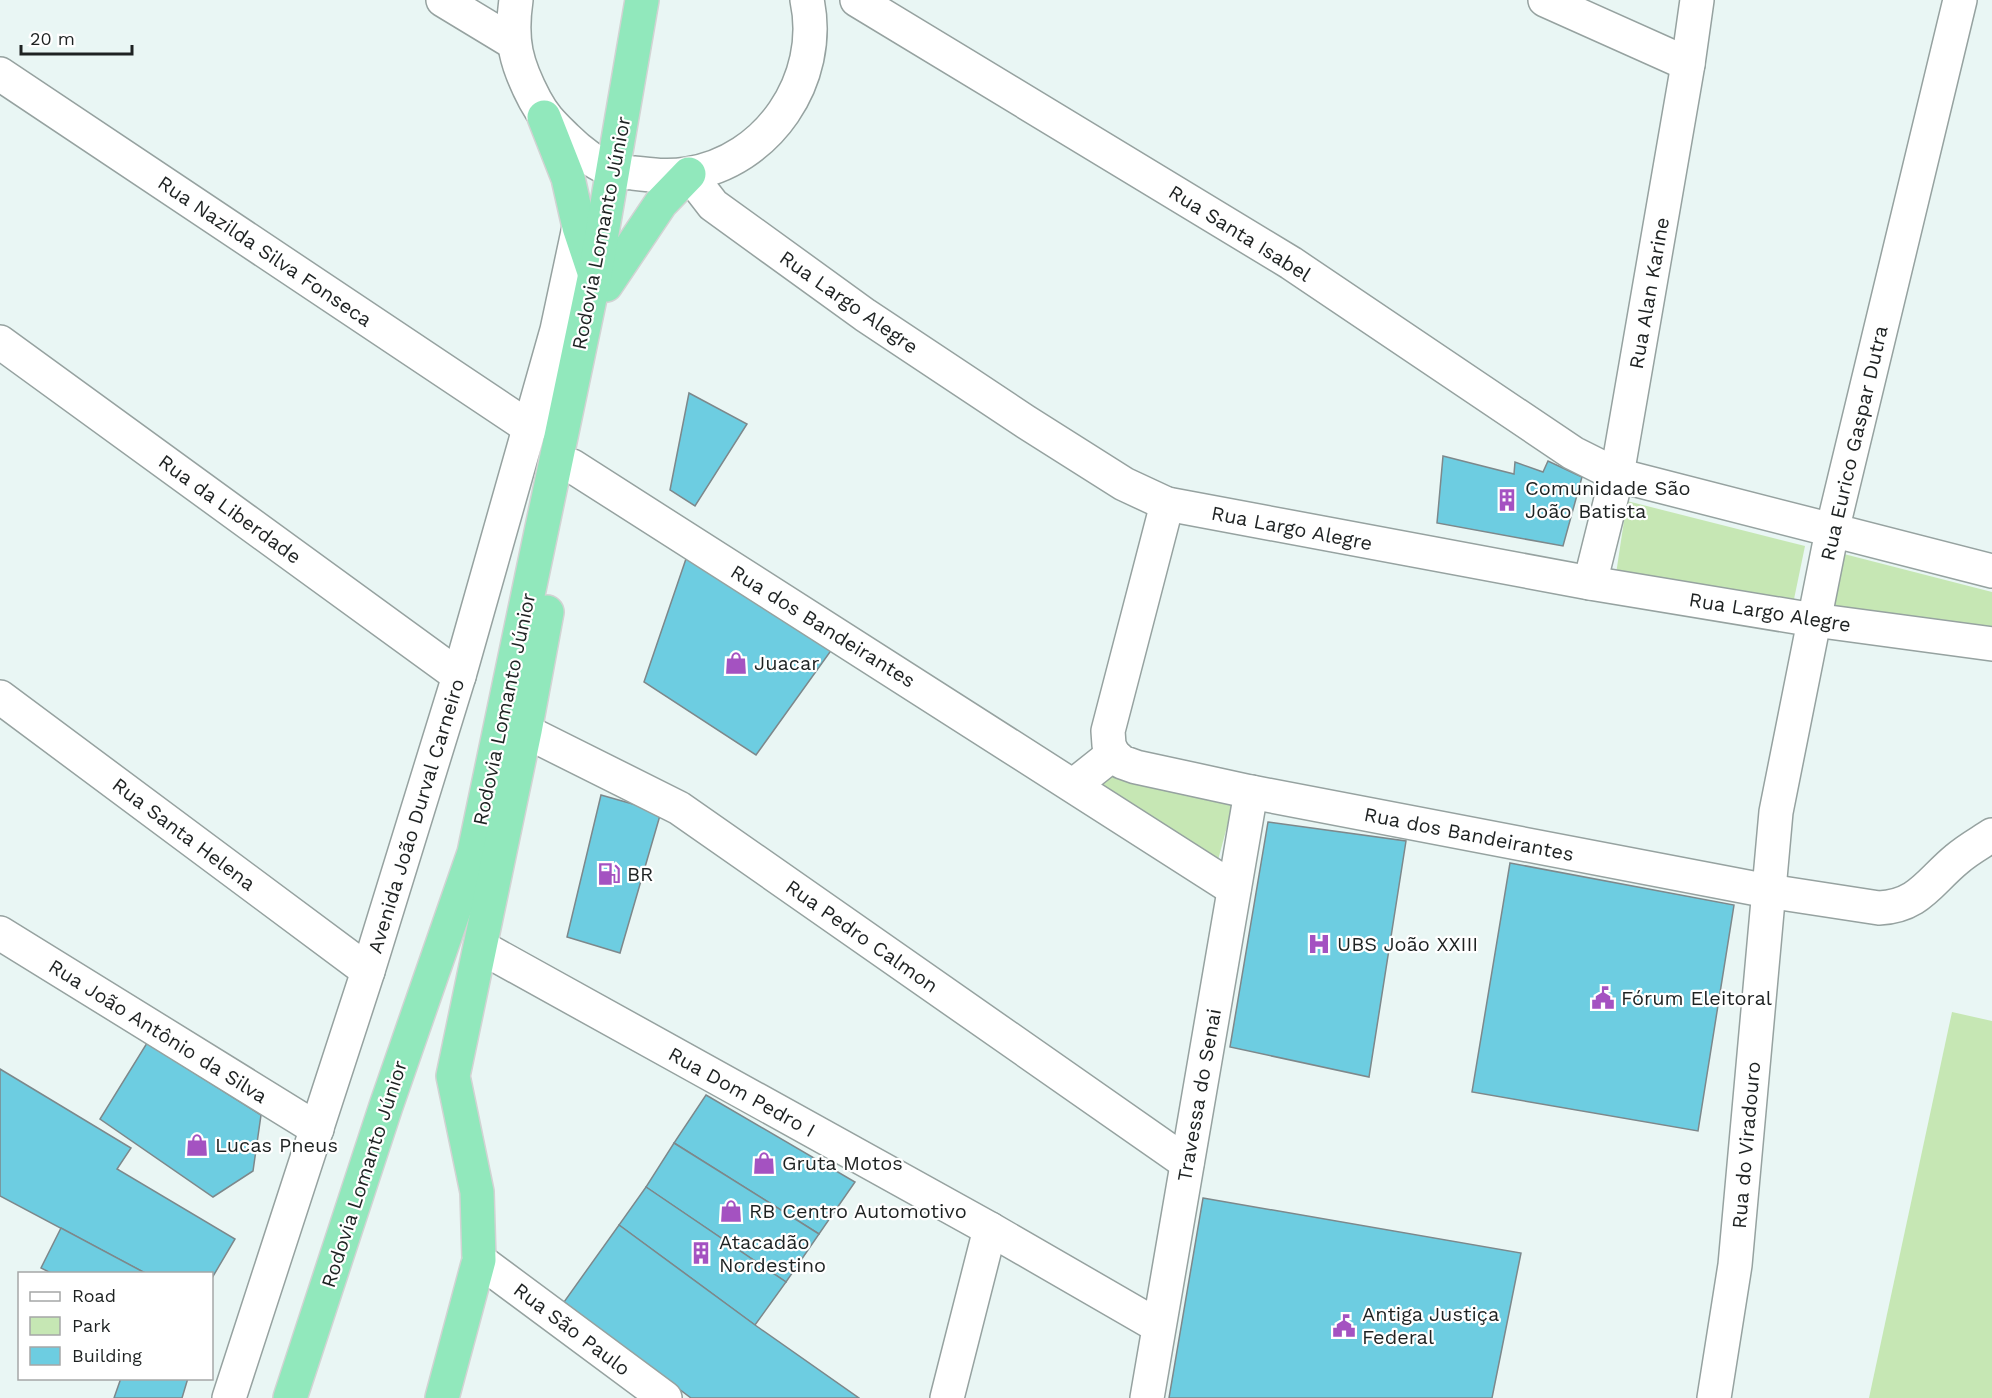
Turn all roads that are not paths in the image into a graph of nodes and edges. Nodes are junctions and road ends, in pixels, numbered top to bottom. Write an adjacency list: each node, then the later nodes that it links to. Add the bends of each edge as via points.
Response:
1 (443, 0): 10 (street)
2 (516, 0): 10 (street)
3 (642, 0): 14 (highway, Rodovia Lomanto Júnior)
4 (660, 0): 14 (highway, Rodovia Lomanto Júnior, via 634,148)
5 (807, 0): 15 (street, via 811,18 808,61 792,102 765,136 730,161)
6 (857, 0): 21 (street, Rua Santa Isabel, via 1291,263 1573,453)
7 (1545, 0): 11 (street)
8 (1697, 0): 11 (street, Rua Alan Karine)
9 (1960, 0): 23 (street, Rua Eurico Gaspar Dutra)
10 (514, 43): 13 (street, via 520,73)
11 (1688, 64): 21 (street, Rua Alan Karine)
12 (0, 74): 19 (street, Rua Nazilda Silva Fonseca)
13 (544, 117): 14 (street, via 580,152); 16 (highway, via 568,178)
14 (623, 172): 15 (street, via 658,177); 17 (highway, Rodovia Lomanto Júnior)
15 (689, 174): 17 (highway); 22 (street, Rua Largo Alegre, via 713,205 865,315 1114,478)
16 (579, 227): 17 (highway); 19 (street, Avenida João Durval Carneiro, via 557,330)
17 (600, 280): 20 (highway, Rodovia Lomanto Júnior); 46 (highway, Rodovia Lomanto Júnior, via 474,853)
18 (0, 342): 28 (street, Rua da Liberdade)
19 (530, 428): 28 (street, Avenida João Durval Carneiro)
20 (572, 466): 30 (highway, Rodovia Lomanto Júnior); 32 (street, Rua dos Bandeirantes)
21 (1617, 476): 23 (street); 25 (street, Rua Alan Karine)
22 (1167, 504): 25 (street, Rua Largo Alegre); 31 (street, via 1108,731)
23 (1832, 531): 24 (street); 26 (street, Rua Eurico Gaspar Dutra)
24 (1992, 571)
25 (1590, 583): 26 (street, Rua Largo Alegre)
26 (1814, 620): 27 (street, Rua Largo Alegre); 36 (street, Rua Eurico Gaspar Dutra, via 1776,812)
27 (1992, 644)
28 (459, 676): 39 (street, Avenida João Durval Carneiro)
29 (0, 697): 39 (street, Rua Santa Helena)
30 (525, 731): 38 (highway, Rodovia Lomanto Júnior); 41 (street, Rua Pedro Calmon, via 679,808)
31 (1113, 754): 32 (street); 33 (street, Rua dos Bandeirantes, via 1136,767)
32 (1074, 785): 35 (street, Rua dos Bandeirantes)
33 (1251, 792): 35 (street, Travessa do Senai); 36 (street, Rua dos Bandeirantes)
34 (1992, 835): 36 (street, Rua dos Bandeirantes, via 1956,859 1924,892 1893,907)
35 (1234, 889): 41 (street, Travessa do Senai)
36 (1768, 891): 51 (street, Rua do Viradouro, via 1736,1265)
37 (0, 933): 40 (street, Rua João Antônio da Silva)
38 (481, 947): 42 (street, Rua Dom Pedro I); 43 (highway, Rodovia Lomanto Júnior, via 453,1076 477,1192)
39 (368, 971): 40 (street, Avenida João Durval Carneiro)
40 (317, 1129): 45 (street, Avenida João Durval Carneiro)
41 (1187, 1163): 44 (street, Travessa do Senai)
42 (990, 1229): 44 (street, Rua Dom Pedro I); 49 (street)
43 (479, 1260): 47 (highway); 48 (street, Rua São Paulo)
44 (1158, 1326): 50 (street, Travessa do Senai)
45 (229, 1398)
46 (290, 1398)
47 (442, 1398)
48 (665, 1398)
49 (947, 1398)
50 (1148, 1398)
51 (1714, 1398)

